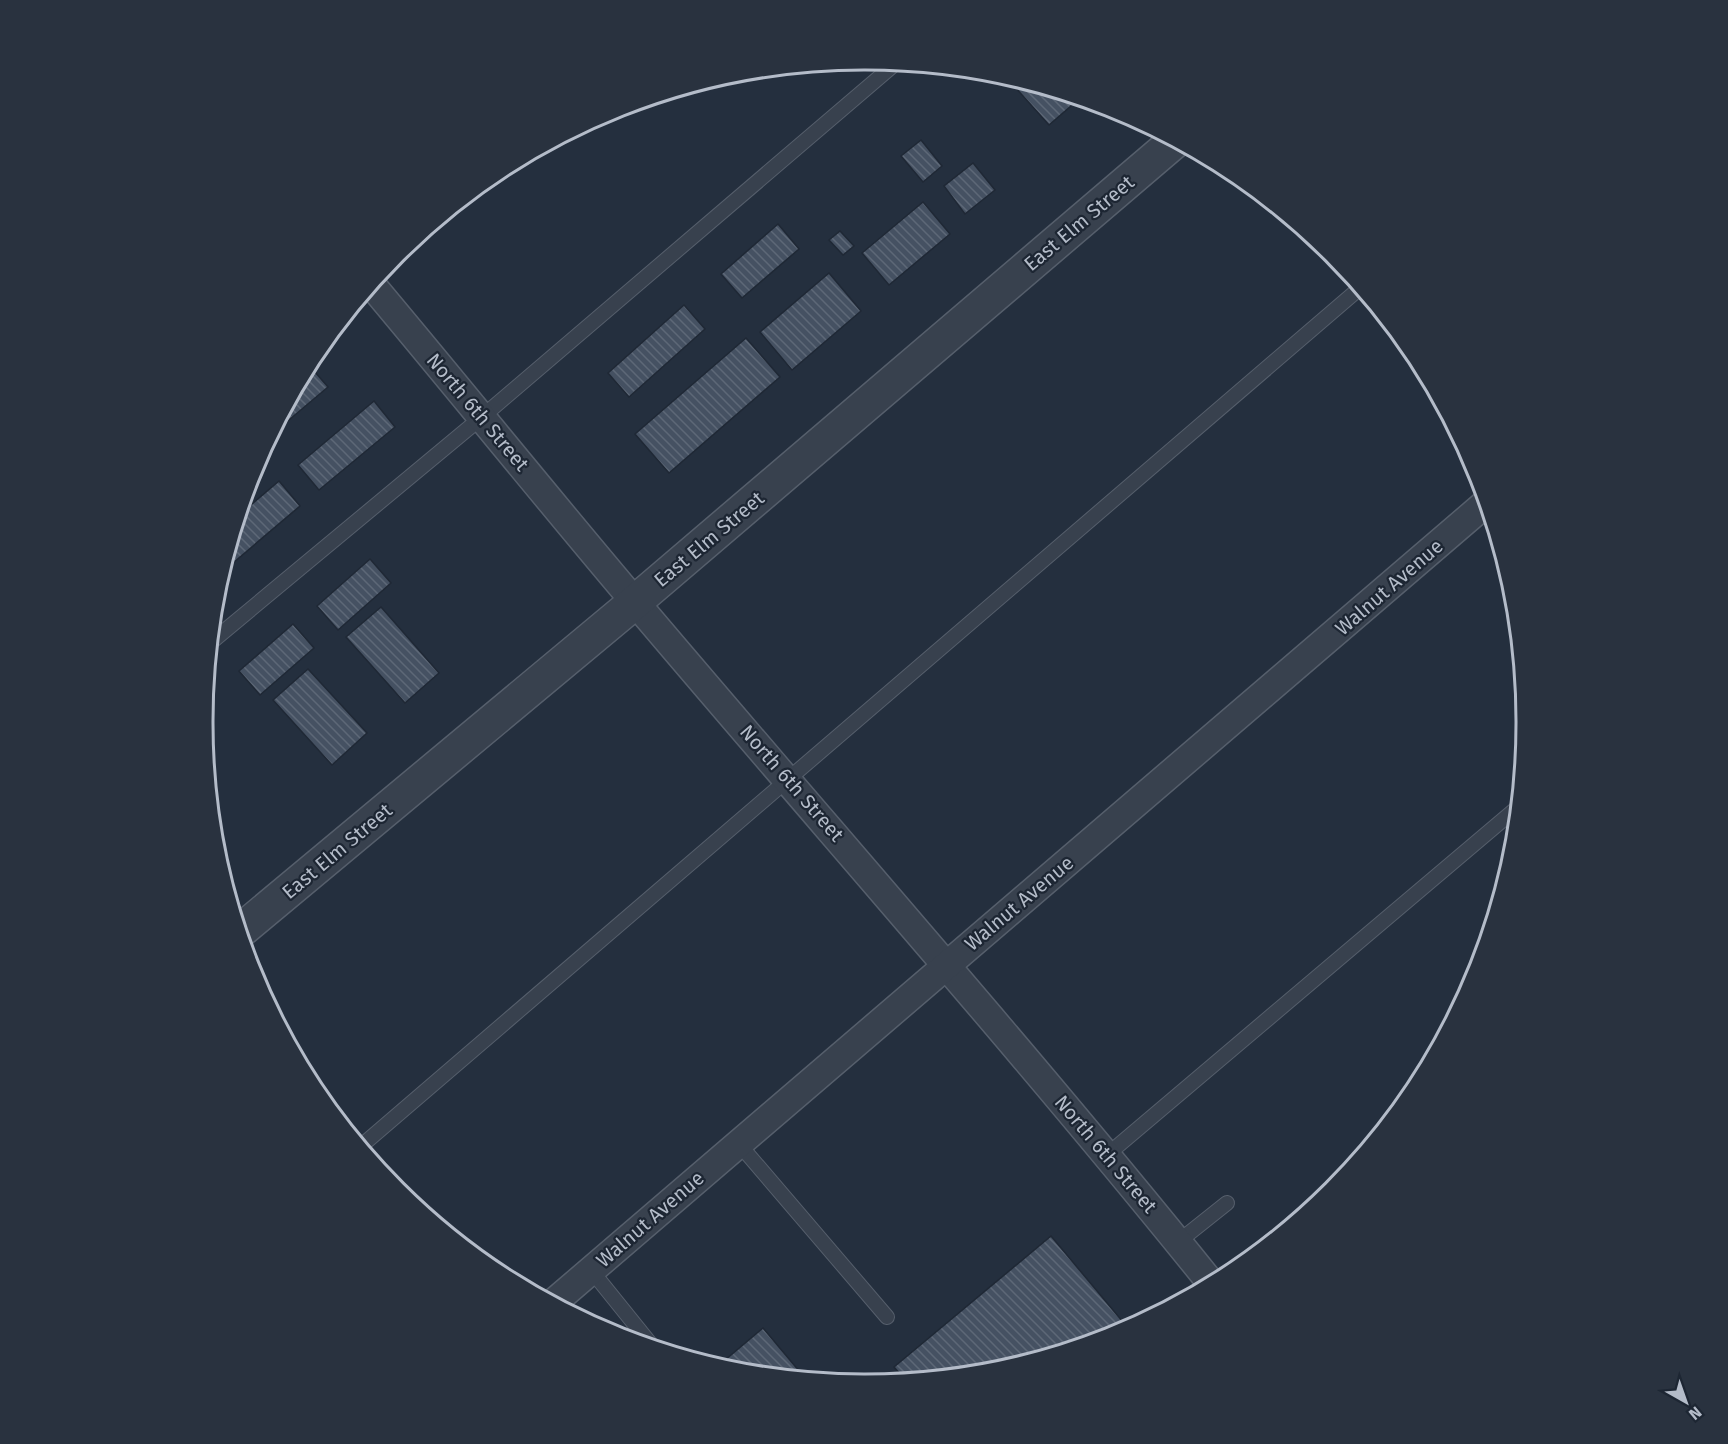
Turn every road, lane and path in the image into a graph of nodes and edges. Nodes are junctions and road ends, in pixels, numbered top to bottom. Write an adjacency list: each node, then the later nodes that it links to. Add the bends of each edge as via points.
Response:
1 (887, 71): 5 (lane)
2 (1168, 147): 7 (street, East Elm Street)
3 (376, 289): 5 (street, North 6th Street)
4 (1355, 293): 9 (lane)
5 (482, 417): 7 (street, North 6th Street); 8 (lane)
6 (1479, 509): 12 (street, Walnut Avenue)
7 (635, 602): 9 (street, North 6th Street); 11 (street, East Elm Street)
8 (218, 637)
9 (788, 779): 12 (street, North 6th Street); 13 (lane)
10 (1509, 815): 15 (lane)
11 (246, 926)
12 (947, 964): 14 (street, Walnut Avenue); 15 (street, North 6th Street)
13 (366, 1142)
14 (739, 1143): 18 (street, Walnut Avenue); 21 (lane)
15 (1107, 1155): 17 (street, North 6th Street)
16 (1227, 1203): 17 (lane)
17 (1178, 1242): 19 (street, North 6th Street)
18 (591, 1270): 20 (street, Walnut Avenue); 22 (lane)
19 (1206, 1276)
20 (560, 1297)
21 (887, 1317)
22 (643, 1334)

